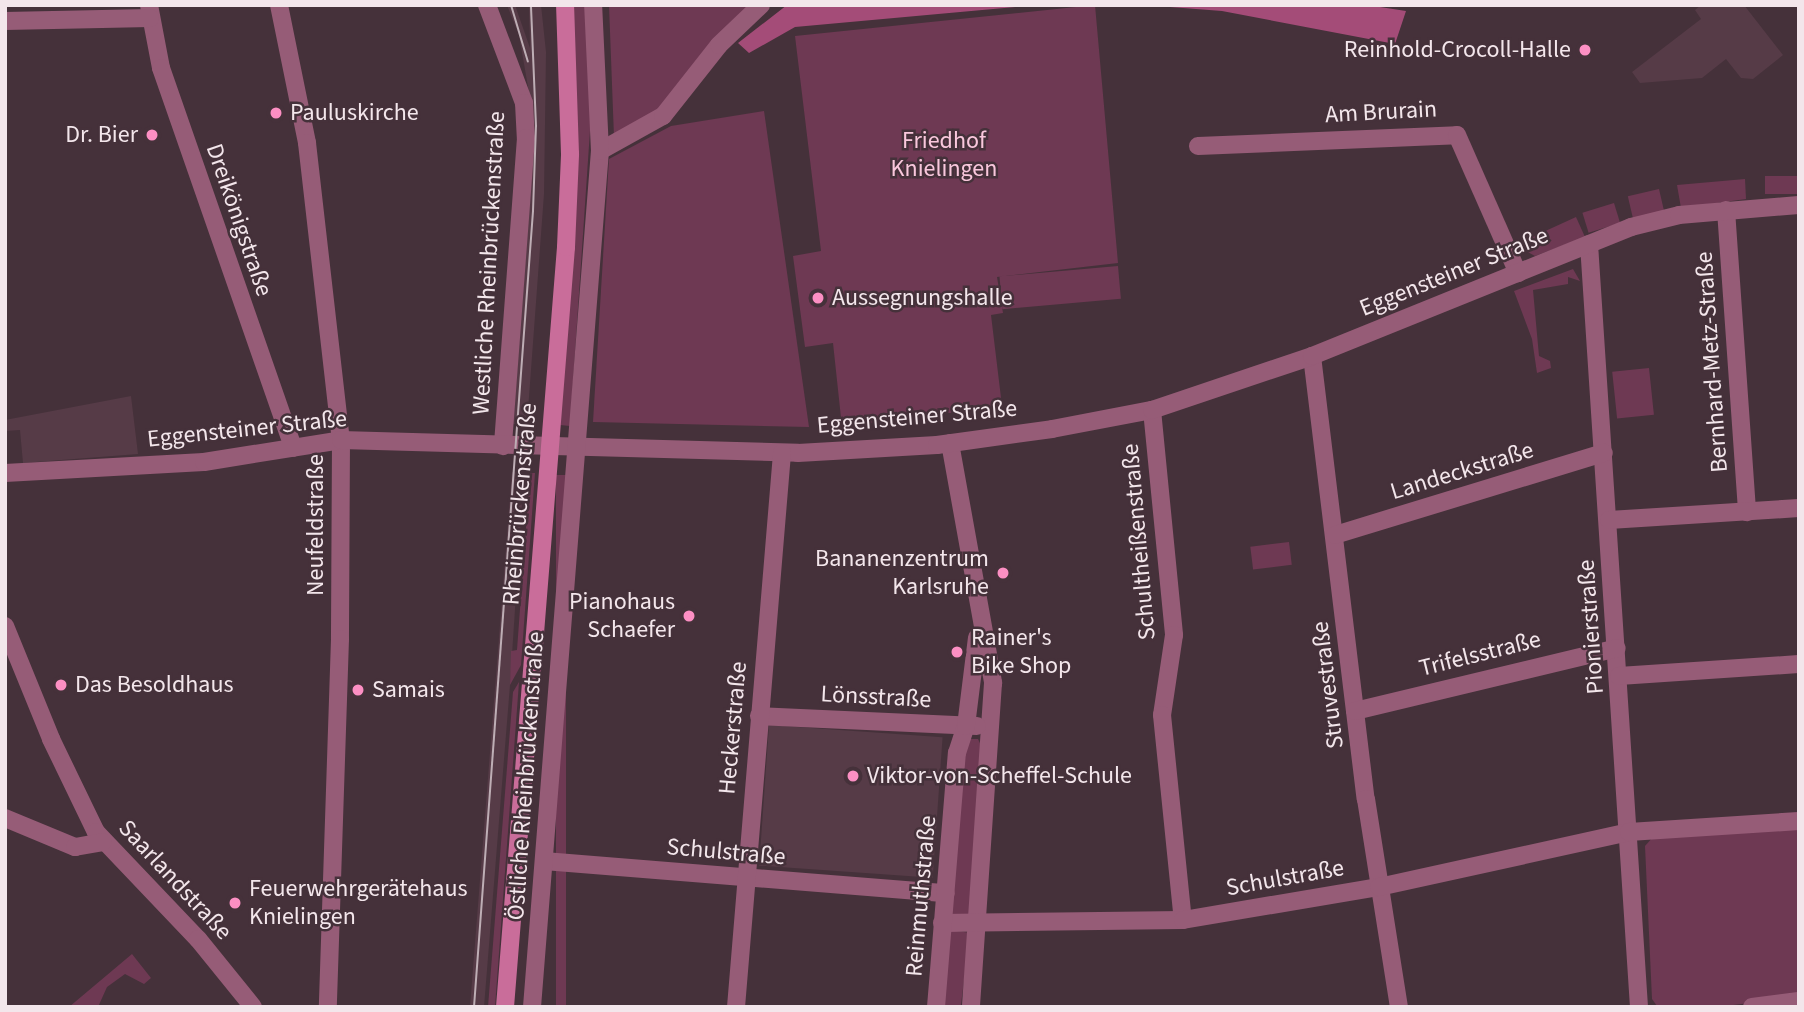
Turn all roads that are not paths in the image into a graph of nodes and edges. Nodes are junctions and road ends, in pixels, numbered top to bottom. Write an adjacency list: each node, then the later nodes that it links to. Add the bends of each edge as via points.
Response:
1 (279, 5): 16 (street, Neufeldstraße, via 307,143)
2 (487, 5): 18 (street, Westliche Rheinbrückenstraße, via 524,103 526,138)
3 (565, 5): 19 (main road, Rheinbrückenstraße, via 570,154)
4 (593, 5): 9 (street, Östliche Rheinbrückenstraße)
5 (761, 5): 9 (street, via 719,45 663,116)
6 (149, 11): 7 (street); 20 (street, Dreikönigstraße, via 161,68)
7 (5, 21)
8 (1198, 146): 13 (street, Am Brurain, via 1457,135)
9 (600, 151): 21 (street, Östliche Rheinbrückenstraße)
10 (1799, 205): 11 (street, Eggensteiner Straße)
11 (1726, 210): 12 (street, Eggensteiner Straße, via 1669,217); 26 (street, Bernhard-Metz-Straße)
12 (1589, 244): 13 (street, Eggensteiner Straße); 23 (street, Pionierstraße)
13 (1518, 273): 14 (street, Eggensteiner Straße)
14 (1312, 356): 15 (street, Eggensteiner Straße); 28 (street, Struvestraße)
15 (1152, 410): 17 (street, Eggensteiner Straße); 46 (street, Schultheißenstraße, via 1174,635 1163,715)
16 (341, 440): 18 (street, Eggensteiner Straße); 20 (street, Eggensteiner Straße); 51 (street, Neufeldstraße)
17 (950, 443): 22 (street, Eggensteiner Straße); 29 (street, Reinmuthstraße)
18 (503, 446): 19 (street, Eggensteiner Straße)
19 (549, 447): 21 (street, Eggensteiner Straße); 52 (main road, Rheinbrückenstraße)
20 (293, 448): 24 (street, Eggensteiner Straße, via 204,462)
21 (576, 448): 22 (street, Eggensteiner Straße); 42 (street, Östliche Rheinbrückenstraße)
22 (782, 453): 35 (street, Heckerstraße)
23 (1604, 453): 27 (street, Pionierstraße); 28 (street, Landeckstraße)
24 (5, 473)
25 (1799, 508): 26 (street)
26 (1747, 512): 27 (street)
27 (1609, 520): 31 (street, Pionierstraße)
28 (1335, 535): 34 (street, Struvestraße)
29 (979, 624): 36 (street, Reinmuthstraße); 37 (street, Reinmuthstraße, via 993,684)
30 (5, 626): 41 (street, Saarlandstraße, via 51,739)
31 (1617, 648): 33 (street, Pionierstraße); 34 (street, Trifelsstraße)
32 (1799, 664): 33 (street)
33 (1619, 676): 40 (street, Pionierstraße)
34 (1355, 711): 44 (street, Struvestraße)
35 (758, 716): 36 (street, Lönsstraße); 43 (street, Heckerstraße)
36 (966, 726): 37 (street, Lönsstraße); 45 (street, Reinmuthstraße, via 957,753)
37 (991, 727): 48 (street, Reinmuthstraße)
38 (5, 818): 41 (street, via 75,847)
39 (1799, 821): 40 (street, Schulstraße)
40 (1629, 832): 44 (street, Schulstraße); 58 (street, Pionierstraße)
41 (103, 842): 50 (street, Saarlandstraße, via 176,914)
42 (544, 861): 43 (street, Schulstraße); 53 (street, Östliche Rheinbrückenstraße)
43 (746, 878): 45 (street, Schulstraße); 54 (street, Heckerstraße)
44 (1379, 887): 46 (street, Schulstraße); 57 (street, Struvestraße)
45 (946, 893): 47 (street, Reinmuthstraße)
46 (1182, 920): 48 (street, Schulstraße)
47 (943, 923): 48 (street, Schulstraße); 55 (street, Reinmuthstraße)
48 (977, 925): 56 (street, Reinmuthstraße)
49 (1799, 1001): 59 (street)
50 (253, 1007)
51 (328, 1007)
52 (505, 1007)
53 (532, 1007)
54 (736, 1007)
55 (936, 1007)
56 (971, 1007)
57 (1399, 1007)
58 (1639, 1007)
59 (1752, 1007)

